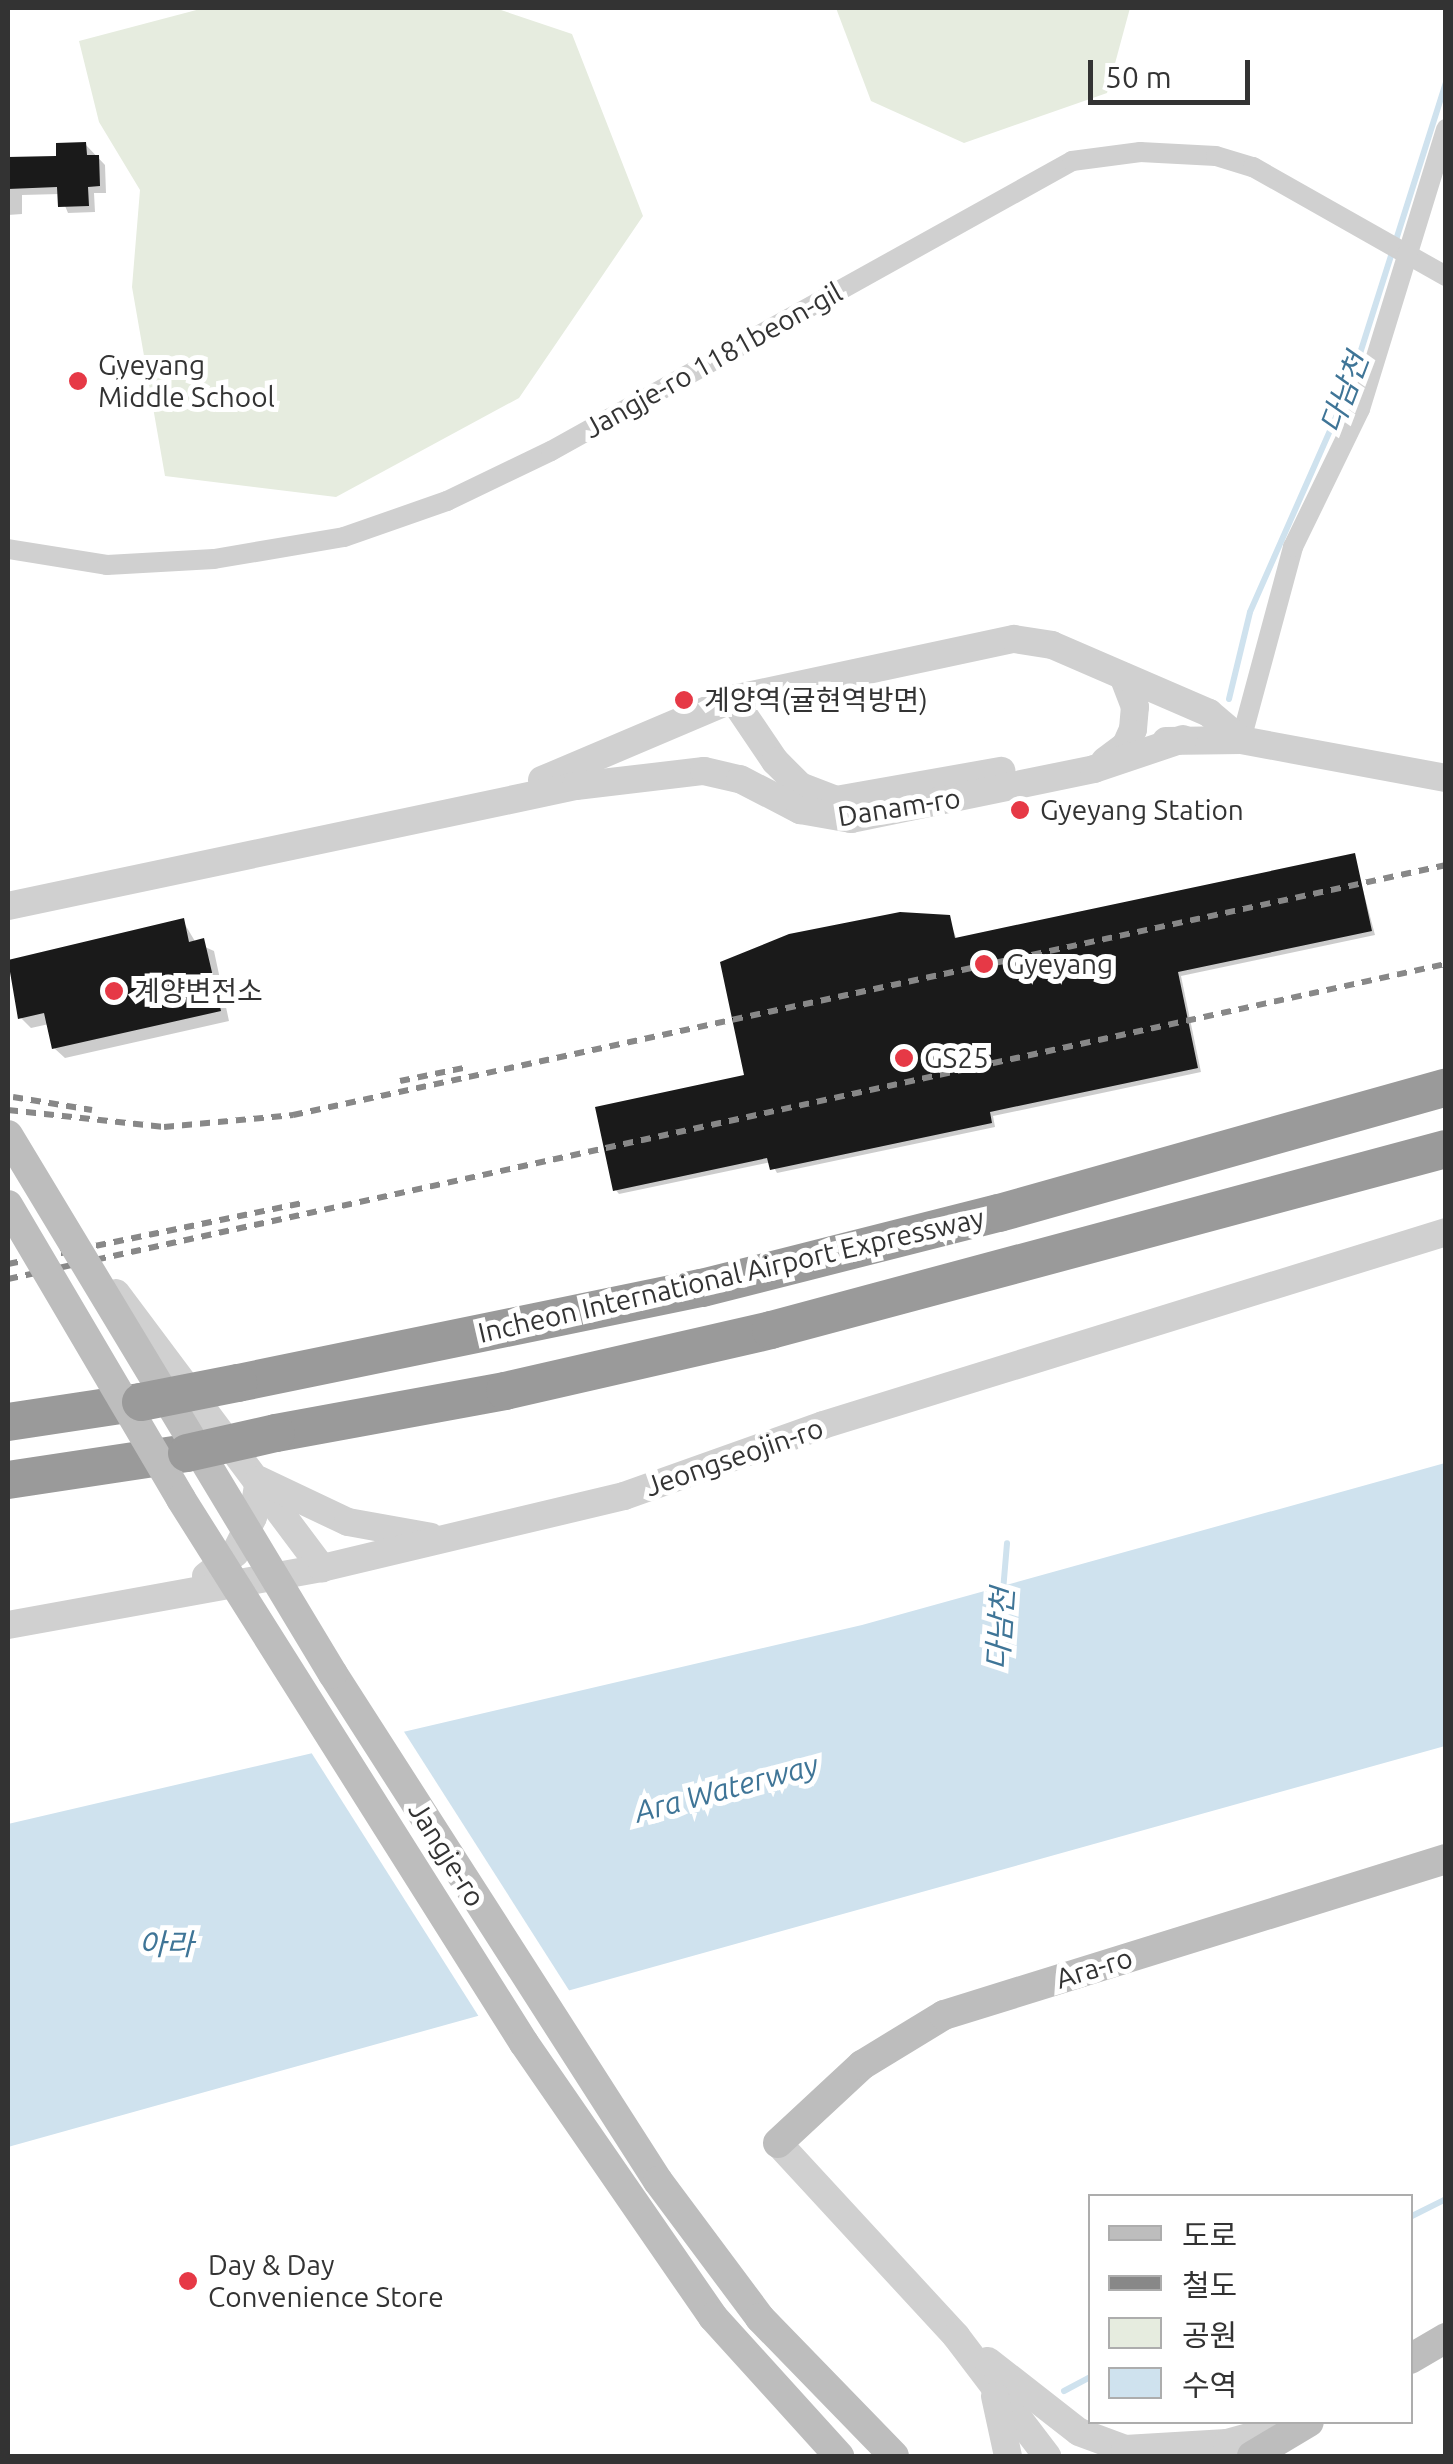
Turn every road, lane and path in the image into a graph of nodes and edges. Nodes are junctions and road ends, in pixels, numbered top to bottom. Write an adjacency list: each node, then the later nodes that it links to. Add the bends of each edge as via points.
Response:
1 (1446, 129): 2 (street)
2 (1397, 249): 3 (street, Jangje-ro 1181beon-gil); 4 (street, Jangje-ro 1181beon-gil, via 1253,167 1216,156 1140,152 1072,161 552,451 447,502 344,538 214,559 106,565); 8 (street, via 1407,271 1360,410 1293,547)
3 (1446, 276)
4 (8, 549)
5 (1124, 676): 6 (street, Danam-ro, via 1052,645 1014,638); 8 (street, Danam-ro, via 1209,714); 9 (street, via 1134,707)
6 (733, 699): 9 (street, Danam-ro, via 800,786 836,800); 12 (street, Danam-ro)
7 (1183, 739): 8 (street, Danam-ro); 9 (street, Danam-ro); 10 (street, Danam-ro)
8 (1241, 740): 11 (street, Danam-ro)
9 (1126, 746): 10 (street)
10 (1094, 769): 12 (street, Danam-ro, via 851,820 800,810 740,779 704,771)
11 (1446, 778)
12 (499, 798): 13 (street, Danam-ro)
13 (8, 906)
14 (1446, 1087): 22 (highway, Incheon International Airport Expressway, bridge, via 999,1213 702,1288 141,1402)
15 (8, 1135): 39 (main road, Jangje-ro, bridge, via 332,1674 585,2072 760,2318)
16 (1446, 1149): 23 (highway, Incheon International Airport Expressway, bridge, via 771,1330 505,1391)
17 (8, 1153): 19 (street)
18 (8, 1205): 38 (main road, Jangje-ro, bridge, via 221,1564 524,2043 713,2317)
19 (57, 1216): 20 (street); 24 (street)
20 (8, 1227)
21 (1446, 1232): 25 (street, Jeongseojin-ro, via 823,1425 624,1496)
22 (8, 1422)
23 (8, 1480)
24 (259, 1480): 25 (street, via 348,1522); 26 (street); 27 (street, via 253,1518 235,1554)
25 (442, 1539): 26 (street, Jeongseojin-ro)
26 (322, 1568): 27 (street, Jeongseojin-ro)
27 (194, 1587): 28 (street, Jeongseojin-ro)
28 (8, 1626)
29 (1446, 1859): 30 (main road, Ara-ro, via 944,2015 862,2065)
30 (778, 2143): 31 (street)
31 (956, 2336): 34 (street); 35 (street, via 1080,2432 1125,2449 1227,2442)
32 (1446, 2338): 33 (main road)
33 (1413, 2358)
34 (990, 2380): 40 (street); 41 (street)
35 (1300, 2424)
36 (1305, 2424): 42 (main road)
37 (1306, 2424): 43 (street)
38 (839, 2456)
39 (894, 2456)
40 (1008, 2456)
41 (1047, 2456)
42 (1252, 2456)
43 (1278, 2456)

